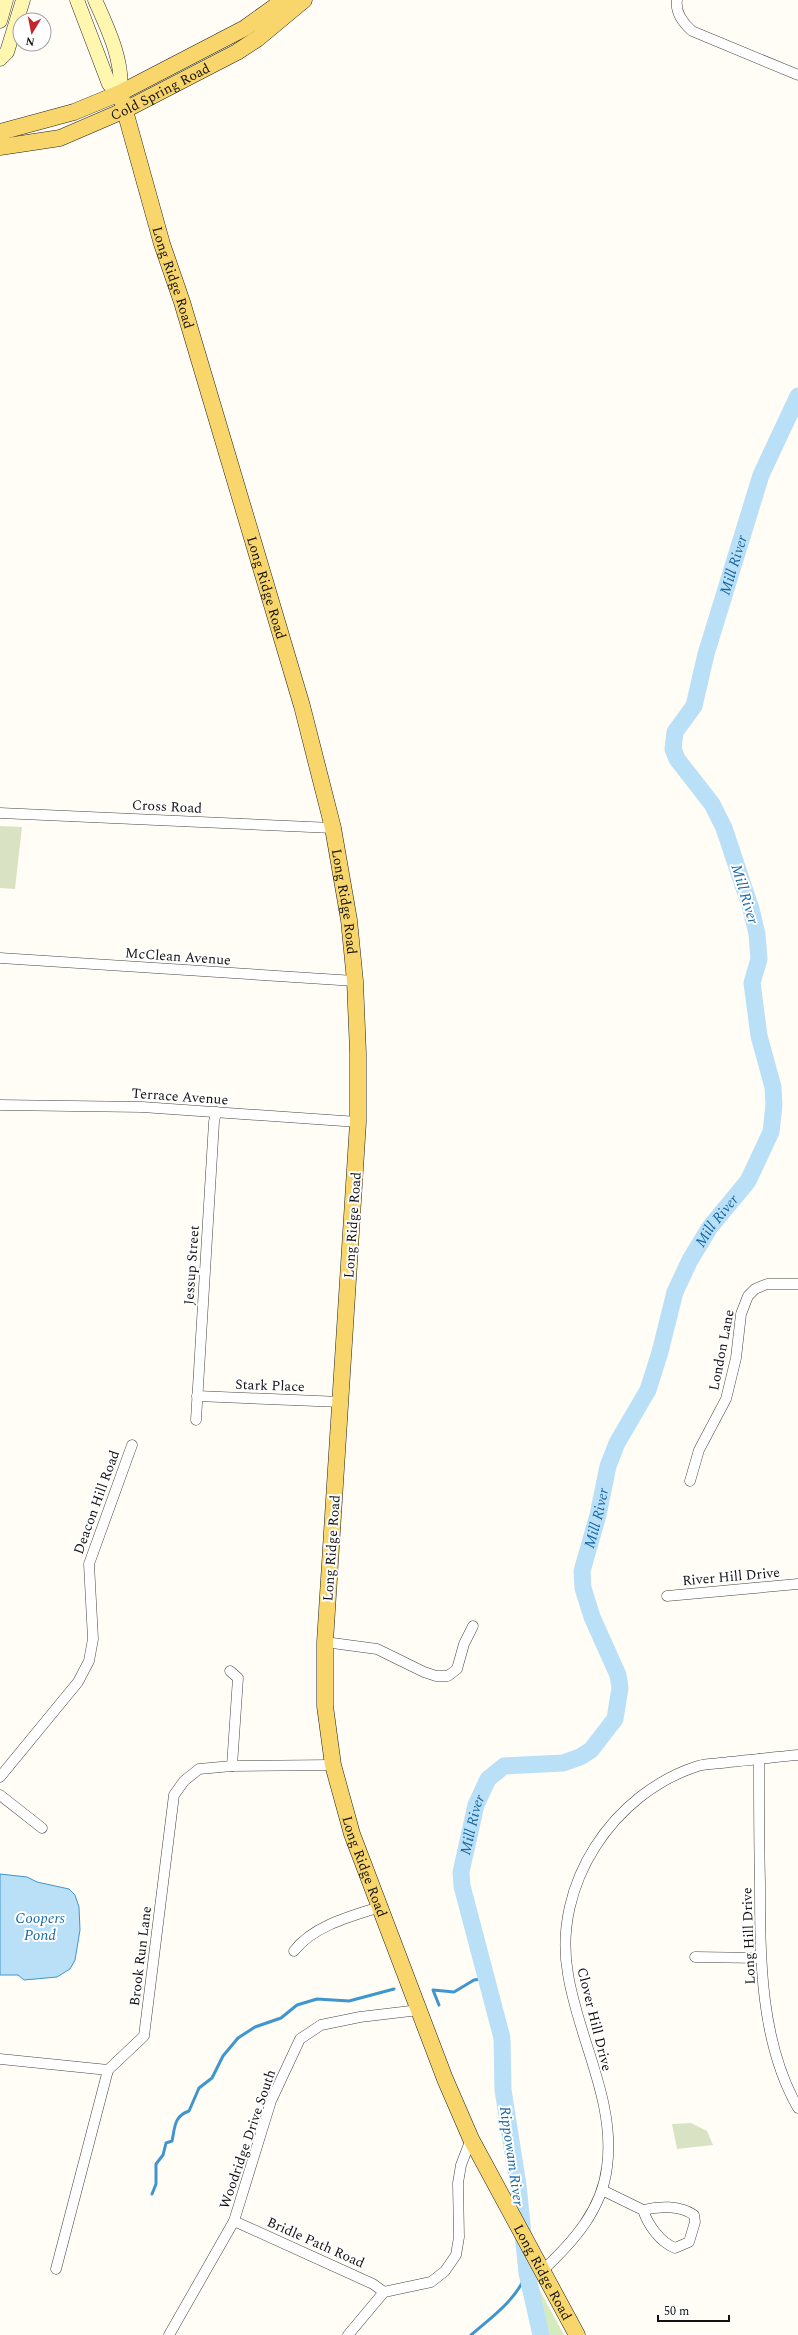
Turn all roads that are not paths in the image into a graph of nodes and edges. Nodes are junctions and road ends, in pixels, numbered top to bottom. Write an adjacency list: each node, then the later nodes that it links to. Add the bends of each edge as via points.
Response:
1 (6, 0): 8 (main road)
2 (22, 0): 9 (main road, via 8,52)
3 (77, 0): 11 (main road, Long Ridge Road, via 110,84)
4 (95, 0): 11 (main road, Long Ridge Road, via 122,76)
5 (284, 0): 11 (main road, Cold Spring Road, via 245,28)
6 (304, 0): 12 (main road, Cold Spring Road, via 237,52)
7 (677, 0): 10 (street, via 677,10 692,31)
8 (0, 21)
9 (0, 59)
10 (798, 75)
11 (120, 93): 12 (main road, Long Ridge Road); 13 (main road, Cold Spring Road, via 74,112)
12 (125, 110): 14 (main road, Cold Spring Road, via 60,138); 16 (main road, Long Ridge Road, via 162,244 182,302 302,706)
13 (0, 132)
14 (0, 146)
15 (0, 813): 16 (street, Cross Road)
16 (333, 828): 18 (main road, Long Ridge Road, via 349,920)
17 (0, 958): 18 (street, McClean Avenue)
18 (355, 981): 21 (main road, Long Ridge Road)
19 (0, 1105): 20 (street, Terrace Avenue, via 142,1107)
20 (216, 1112): 21 (street, Terrace Avenue); 23 (street, Jessup Street)
21 (358, 1122): 24 (main road, Long Ridge Road)
22 (798, 1284): 27 (street, London Lane, via 767,1284 755,1289 748,1296 741,1314 736,1358 726,1399 699,1450)
23 (196, 1396): 24 (street, Stark Place); 25 (street, Jessup Street)
24 (341, 1402): 31 (main road, Long Ridge Road)
25 (196, 1420)
26 (132, 1445): 37 (street, Deacon Hill Road, via 88,1564 93,1639 89,1661 78,1682)
27 (690, 1481)
28 (798, 1584): 29 (street, River Hill Drive)
29 (667, 1596)
30 (473, 1626): 31 (street, via 464,1644 457,1669 448,1676 424,1672 377,1649)
31 (326, 1642): 35 (main road, Long Ridge Road, via 325,1706)
32 (230, 1671): 36 (street, via 238,1678)
33 (798, 1755): 34 (street, Clover Hill Drive)
34 (759, 1759): 43 (street, Long Hill Drive); 49 (street, Clover Hill Drive, via 699,1766 658,1783 625,1808 601,1836 574,1893 567,1920 568,1974 605,2111 609,2142 608,2167)
35 (333, 1765): 36 (street, Brook Run Lane); 40 (main road, Long Ridge Road, via 352,1834)
36 (232, 1766): 46 (street, Brook Run Lane, via 199,1769 184,1780 174,1795 144,2036)
37 (0, 1777)
38 (0, 1795): 39 (street)
39 (42, 1828)
40 (380, 1907): 41 (street, via 342,1919 310,1936); 44 (main road, Long Ridge Road)
41 (294, 1951)
42 (695, 1957): 43 (street)
43 (760, 1958): 47 (street, Long Hill Drive, via 766,2008 777,2057 786,2087)
44 (419, 2010): 48 (main road, Long Ridge Road); 51 (street, Woodridge Drive South, via 360,2017 321,2025 300,2039 271,2102)
45 (0, 2059): 46 (street)
46 (108, 2070): 52 (street)
47 (798, 2107)
48 (471, 2139): 53 (main road, Long Ridge Road); 54 (street, via 461,2165 458,2183 459,2237 456,2255 445,2271 431,2282)
49 (602, 2190): 50 (street); 53 (street, Clover Hill Drive, via 582,2229)
50 (643, 2210): 50 (street, via 647,2221 667,2245 675,2248 689,2242 695,2222 694,2214 687,2210 672,2208)
51 (234, 2221): 54 (street, Bridle Path Road, via 373,2284); 55 (street, Woodridge Drive South)
52 (56, 2268)
53 (543, 2270): 57 (main road, Long Ridge Road)
54 (384, 2292): 56 (street)
55 (169, 2335)
56 (348, 2335)
57 (577, 2335)

